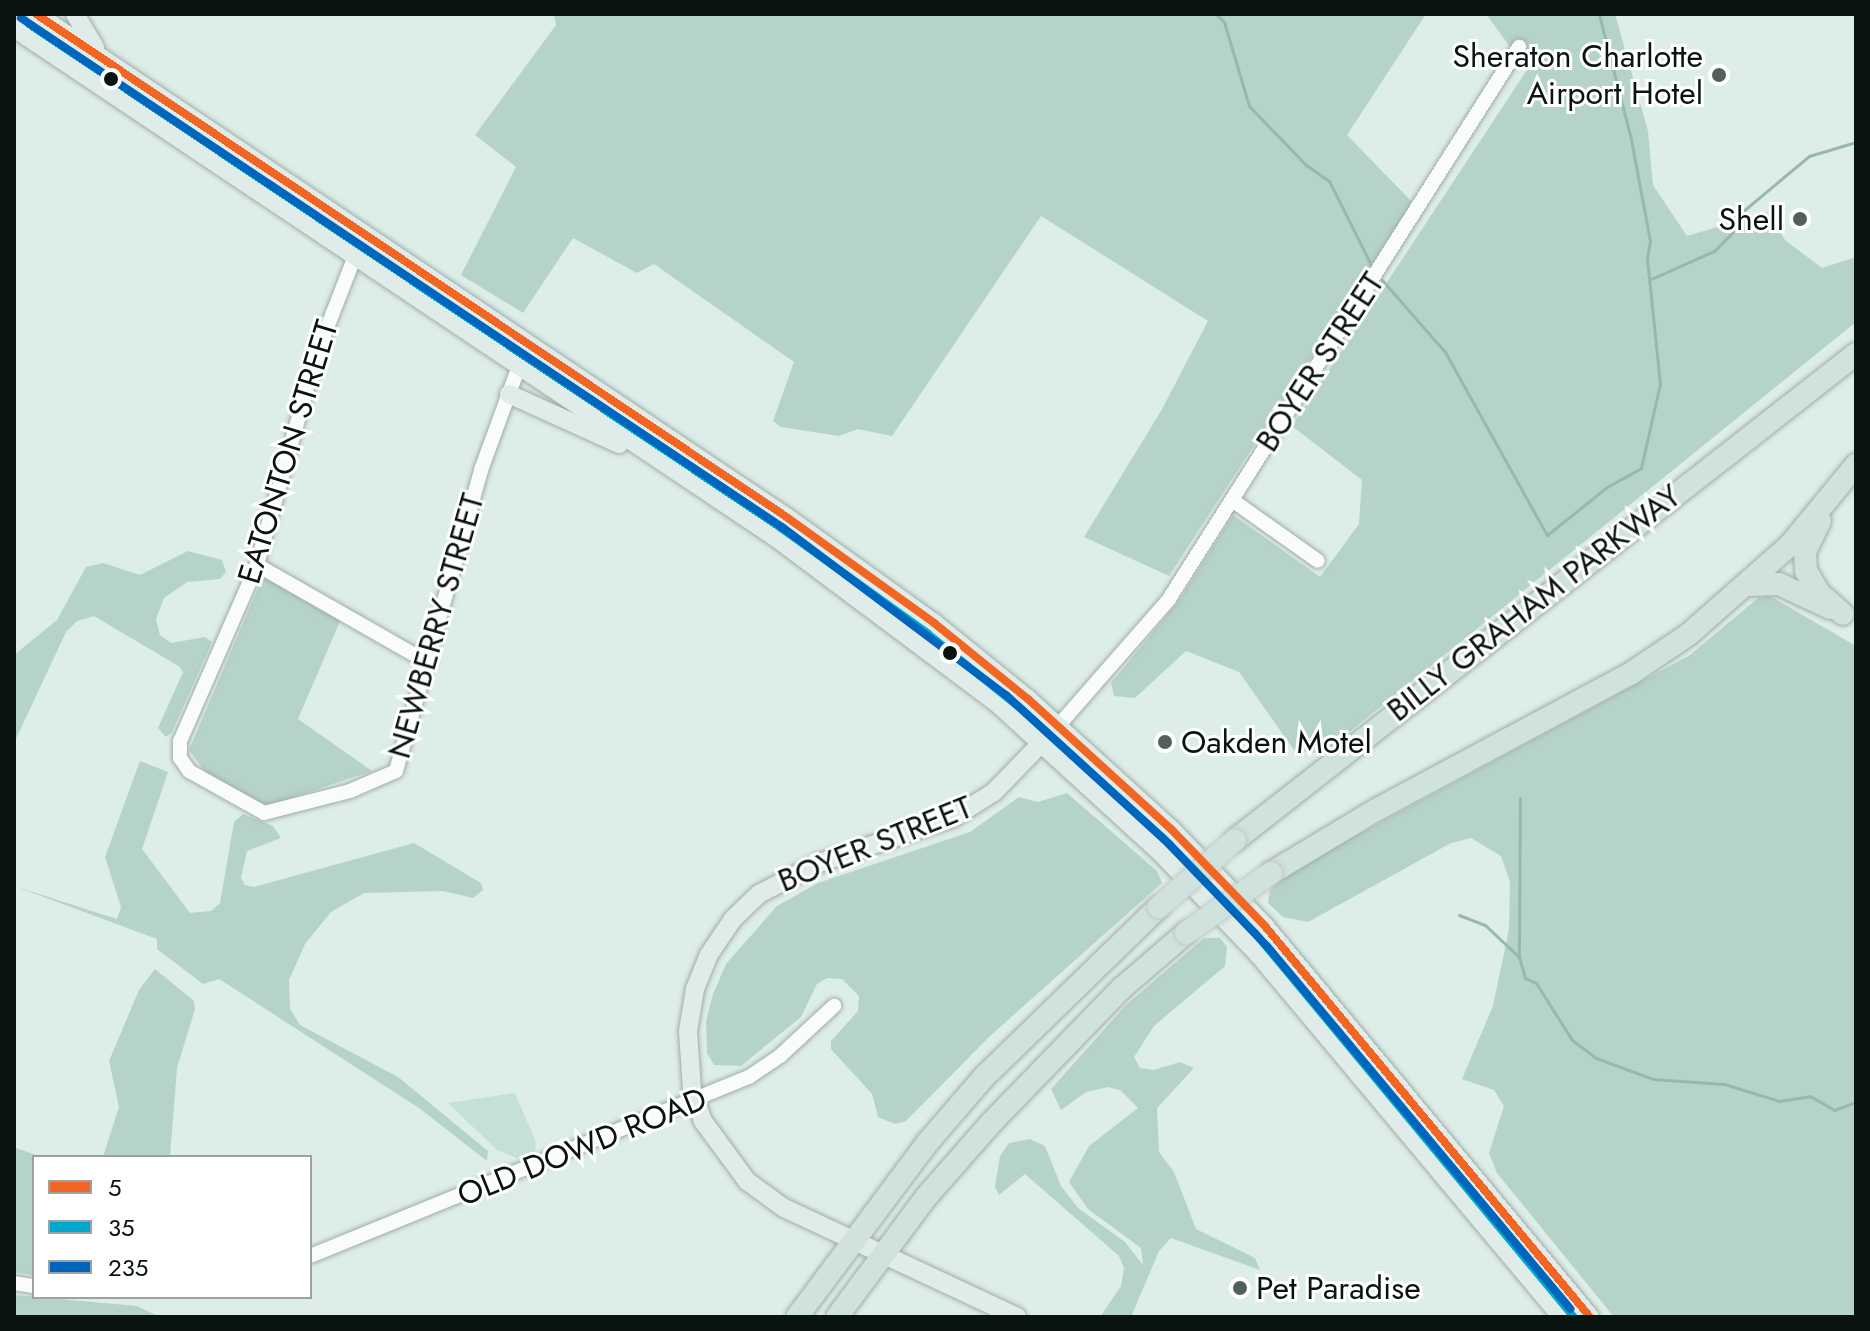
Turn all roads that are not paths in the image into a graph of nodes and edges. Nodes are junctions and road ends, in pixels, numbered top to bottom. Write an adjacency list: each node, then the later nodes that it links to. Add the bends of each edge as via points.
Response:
1 (36, 14): 5 (main road)
2 (75, 14): 5 (main road, via 91,44)
3 (14, 28): 7 (main road)
4 (1519, 47): 14 (street, BOYER STREET)
5 (120, 71): 6 (main road)
6 (368, 237): 7 (street, EATONTON STREET); 8 (main road)
7 (355, 256): 10 (main road); 16 (street, EATONTON STREET, via 316,356)
8 (532, 347): 10 (street, NEWBERRY STREET); 20 (main road, via 853,563)
9 (1856, 354): 27 (highway, BILLY GRAHAM PARKWAY, bridge, via 1235,840 1159,907 984,1077)
10 (519, 366): 11 (street, NEWBERRY STREET); 12 (main road)
11 (509, 394): 12 (main road); 19 (street, NEWBERRY STREET, via 481,470)
12 (669, 466): 21 (main road, via 860,597)
13 (1850, 473): 17 (highway); 18 (highway, via 1805,552 1806,571 1820,594)
14 (1232, 500): 15 (street); 20 (street, BOYER STREET, via 1163,606)
15 (1318, 561)
16 (257, 565): 19 (street); 22 (street, EATONTON STREET, via 180,741)
17 (1749, 585): 18 (highway, via 1779,584); 29 (highway, bridge, via 1630,674 1337,832 1186,933 1122,988 993,1121)
18 (1849, 619)
19 (429, 663): 22 (street, NEWBERRY STREET, via 400,762 384,779 264,813 189,771)
20 (1058, 726): 21 (main road, BOYER STREET); 23 (main road, via 1171,829)
21 (1042, 743): 24 (main road, via 1162,854); 26 (main road, BOYER STREET, via 994,792 953,818 795,872 759,894 733,919 708,956 695,989 688,1031)
22 (180, 758)
23 (1286, 952): 24 (main road); 34 (main road)
24 (1269, 967): 33 (main road)
25 (834, 1006): 26 (street, OLD DOWD ROAD, via 780,1056)
26 (695, 1102): 27 (main road, BOYER STREET, via 713,1140 747,1181 784,1208); 28 (street, OLD DOWD ROAD)
27 (852, 1241): 29 (main road, BOYER STREET); 30 (highway, BILLY GRAHAM PARKWAY)
28 (312, 1255)
29 (883, 1255): 31 (highway); 32 (main road, BOYER STREET)
30 (797, 1317)
31 (837, 1317)
32 (1017, 1317)
33 (1561, 1317)
34 (1590, 1317)

